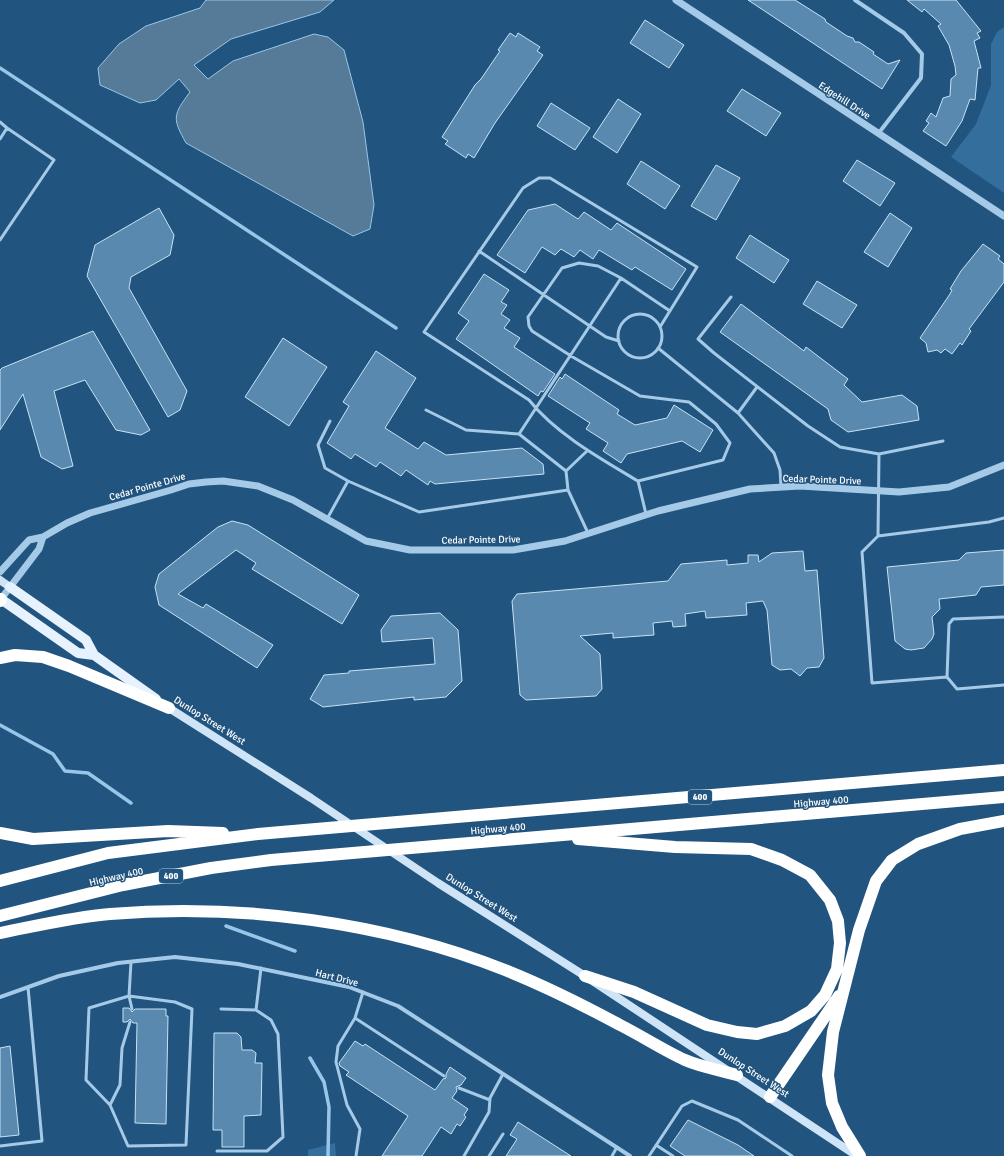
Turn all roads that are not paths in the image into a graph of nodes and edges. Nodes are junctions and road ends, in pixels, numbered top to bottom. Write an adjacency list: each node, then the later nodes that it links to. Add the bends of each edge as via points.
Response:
1 (676, 0): 3 (street, Edgehill Drive)
2 (855, 0): 6 (street, via 904,33 922,54 921,78)
3 (686, 3): 6 (street, Edgehill Drive)
4 (0, 122): 5 (lane)
5 (7, 128): 7 (lane); 9 (lane, via 54,160)
6 (878, 134): 8 (street, Edgehill Drive)
7 (0, 139)
8 (1004, 216)
9 (0, 240)
10 (480, 251): 12 (lane); 14 (lane, via 523,188 539,178 550,178 697,267); 21 (lane, via 424,332 529,400)
11 (621, 278): 12 (lane, via 598,266 579,263 562,268); 14 (lane); 15 (lane)
12 (543, 295): 15 (lane); 19 (lane, via 528,317 528,326)
13 (731, 297): 20 (lane, via 698,339)
14 (670, 311): 16 (lane)
15 (590, 326): 17 (lane, via 606,337); 19 (lane)
16 (660, 327): 17 (lane, via 644,314 630,317 620,327); 18 (lane, via 662,334)
17 (619, 341): 18 (lane, via 627,353 640,358 647,357)
18 (658, 348): 23 (lane)
19 (570, 356): 21 (lane); 32 (lane, via 640,396 689,402 716,424 730,443 723,460)
20 (757, 387): 23 (lane); 28 (lane, via 840,447)
21 (536, 409): 25 (lane); 27 (lane)
22 (426, 410): 25 (lane, via 466,430)
23 (738, 413): 33 (lane, via 774,452)
24 (330, 421): 31 (lane, via 318,445 325,468)
25 (519, 434): 30 (lane)
26 (943, 441): 28 (lane)
27 (587, 452): 30 (lane); 32 (lane)
28 (879, 454): 35 (lane)
29 (1004, 465): 35 (street, Cedar Pointe Drive, via 949,487 899,492)
30 (566, 471): 34 (lane)
31 (348, 481): 34 (lane, via 419,512); 38 (lane)
32 (638, 481): 36 (lane)
33 (782, 487): 35 (street, Cedar Pointe Drive); 36 (street, Cedar Pointe Drive, via 750,488)
34 (568, 490): 39 (lane)
35 (880, 491): 40 (lane)
36 (646, 514): 39 (street, Cedar Pointe Drive)
37 (1004, 518): 40 (lane)
38 (327, 519): 39 (street, Cedar Pointe Drive, via 366,541 410,550 513,550 565,541); 41 (street, Cedar Pointe Drive, via 293,500 258,486 223,481 190,484 90,513)
39 (588, 533)
40 (878, 536): 49 (lane, via 862,552 872,683)
41 (43, 537): 42 (street, Cedar Pointe Drive, via 29,540); 44 (street, via 39,549)
42 (0, 572)
43 (0, 580): 44 (main road, Dunlop Street West)
44 (10, 587): 45 (street); 47 (main road, Dunlop Street West, via 86,640)
45 (0, 599): 47 (main road, Dunlop Street West, via 78,653)
46 (1004, 616): 49 (lane, via 953,619 948,624)
47 (94, 655): 51 (main road, Dunlop Street West)
48 (0, 658): 51 (highway, via 15,655 42,657)
49 (946, 677): 50 (lane, via 957,689)
50 (1004, 685)
51 (169, 708): 63 (main road, Dunlop Street West)
52 (1004, 770): 56 (highway, Highway 400 / 400)
53 (1004, 797): 57 (highway, Highway 400 / 400)
54 (1004, 821): 65 (highway, via 960,829 918,844 892,860 876,881 859,930)
55 (0, 832): 56 (highway, via 33,839 168,831)
56 (258, 834): 58 (highway, Highway 400 / 400, via 108,853)
57 (543, 836): 59 (highway, Highway 400 / 400, via 211,868 123,885); 63 (highway, via 675,847 751,849 810,874 830,900 838,921 840,943 837,969 825,995 811,1011 785,1026 756,1034 707,1025 634,992)
58 (0, 881)
59 (0, 916)
60 (0, 934): 75 (highway, via 67,920 158,911 246,912 392,935 454,952 505,970 582,1004 686,1060)
61 (131, 962): 62 (street, Hart Drive, via 175,957); 64 (street, Hart Drive, via 59,976); 68 (lane)
62 (261, 968): 66 (street, Hart Drive); 71 (lane)
63 (585, 976): 75 (main road, Dunlop Street West)
64 (28, 987): 67 (street, Hart Drive); 83 (lane, via 42,1141)
65 (845, 987): 78 (highway); 96 (highway, via 833,1032 828,1075 832,1103)
66 (363, 992): 72 (lane); 74 (street, Hart Drive, via 398,1006)
67 (0, 996)
68 (129, 996): 69 (lane); 80 (lane, via 89,1008 86,1080); 80 (lane, via 175,1002 192,1009 186,1145 128,1146)
69 (132, 1009)
70 (221, 1009): 71 (lane)
71 (256, 1010): 86 (lane, via 271,1020 278,1034 283,1137)
72 (354, 1018): 76 (lane); 88 (lane, via 338,1046 336,1062 347,1105 360,1129)
73 (130, 1022): 80 (lane, via 122,1048 120,1085)
74 (503, 1074): 79 (lane); 84 (street, Hart Drive)
75 (737, 1075): 78 (main road, Dunlop Street West)
76 (444, 1076)
77 (459, 1088): 79 (lane)
78 (770, 1097): 96 (main road, Dunlop Street West)
79 (490, 1100): 89 (lane, via 489,1112)
80 (110, 1105)
81 (503, 1134): 90 (lane)
82 (656, 1145): 93 (lane); 94 (lane); 95 (lane, via 682,1106 692,1101 738,1120)
83 (0, 1146)
84 (617, 1147): 91 (lane); 92 (street, Hart Drive)
85 (217, 1151): 86 (lane)
86 (267, 1151): 87 (lane)
87 (267, 1156)
88 (356, 1156)
89 (464, 1156)
90 (489, 1156)
91 (612, 1156)
92 (630, 1156)
93 (649, 1156)
94 (673, 1156)
95 (792, 1156)
96 (859, 1156)

